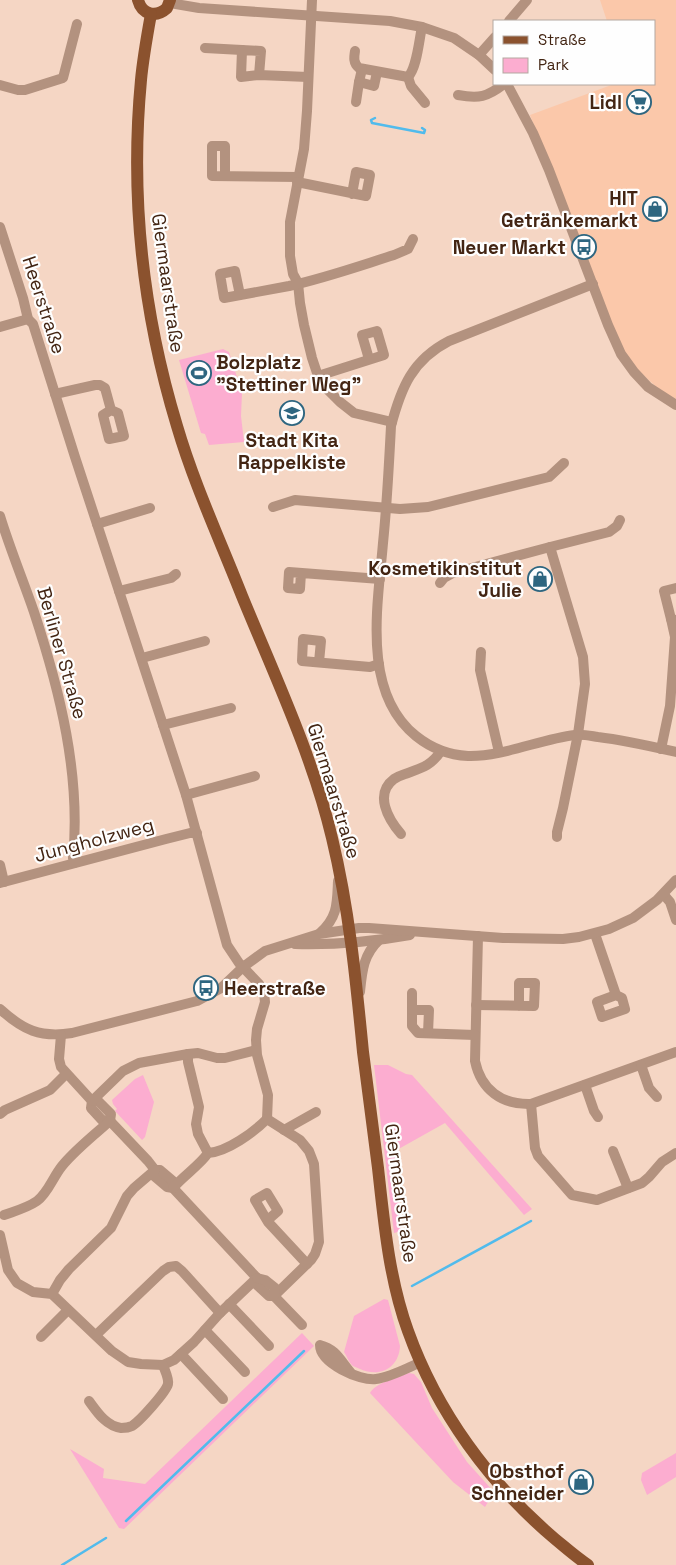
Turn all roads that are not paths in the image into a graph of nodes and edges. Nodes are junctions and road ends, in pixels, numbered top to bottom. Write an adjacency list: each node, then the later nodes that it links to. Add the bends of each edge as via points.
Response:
1 (138, 0): 5 (main road, via 141,8)
2 (312, 0): 6 (street)
3 (527, 0): 7 (street)
4 (170, 1): 5 (main road, via 162,12); 6 (street, via 199,8)
5 (150, 14): 78 (main road, Giermaarstraße, via 141,79 138,193 146,292 159,362 177,429 194,475 315,780)
6 (312, 17): 9 (street, via 390,21); 19 (street)
7 (510, 20)
8 (77, 24): 22 (street, via 63,78 25,90)
9 (422, 27): 14 (street, via 454,38); 20 (street, via 412,73)
10 (493, 39): 14 (street)
11 (205, 48): 12 (street)
12 (242, 50): 18 (street, via 260,51); 18 (street, via 241,77)
13 (355, 50): 16 (street, via 356,66)
14 (479, 55): 15 (street)
15 (493, 68)
16 (362, 69): 17 (street); 21 (street)
17 (376, 72): 20 (street); 21 (street, via 374,86)
18 (259, 75): 19 (street)
19 (308, 77): 29 (street, via 304,149)
20 (408, 77): 27 (street)
21 (359, 82): 26 (street)
22 (0, 85)
23 (503, 85): 25 (street, via 484,96)
24 (506, 85): 34 (street, via 533,133)
25 (458, 95)
26 (356, 102)
27 (425, 103)
28 (225, 176): 29 (street)
29 (298, 180): 30 (street); 33 (street, via 289,226 290,256)
30 (352, 194)
31 (0, 228): 36 (street, Heerstraße)
32 (413, 239): 33 (street, via 408,248 394,255)
33 (298, 283): 35 (street); 39 (street, via 304,324)
34 (593, 284): 41 (street, via 615,341 630,366 648,387); 43 (street, via 438,347 419,363 408,379)
35 (240, 295)
36 (28, 319): 37 (street); 40 (street, Heerstraße, via 33,324)
37 (0, 327)
38 (369, 359): 39 (street)
39 (318, 376): 43 (street, via 328,390 354,413)
40 (55, 394): 42 (street, via 100,385 105,388); 50 (street, Heerstraße)
41 (676, 405)
42 (111, 410)
43 (392, 422): 46 (street)
44 (564, 463): 46 (street, via 548,477 428,507)
45 (273, 507): 46 (street, via 295,500)
46 (386, 507): 54 (street)
47 (150, 508): 50 (street)
48 (0, 516): 76 (street, Berliner Straße, via 57,687 76,817)
49 (620, 520): 51 (street, via 609,532)
50 (97, 524): 57 (street, Heerstraße)
51 (550, 547): 55 (street, via 453,573); 66 (street, via 583,656 585,684)
52 (301, 573): 54 (street)
53 (176, 574): 57 (street, via 172,578)
54 (380, 579): 63 (street, via 377,619)
55 (440, 583)
56 (676, 588): 58 (street, via 664,591)
57 (119, 592): 61 (street, Heerstraße)
58 (675, 622): 67 (street, via 670,706)
59 (205, 641): 61 (street)
60 (482, 652): 69 (street, via 480,670)
61 (142, 658): 65 (street, Heerstraße)
62 (319, 662): 63 (street)
63 (379, 664): 68 (street, via 385,692 402,723)
64 (231, 708): 65 (street)
65 (163, 725): 72 (street, Heerstraße)
66 (578, 734): 67 (street); 69 (street); 75 (street)
67 (661, 749): 70 (street)
68 (440, 751): 69 (street, via 465,756); 74 (street, via 429,765 395,778 386,787 383,797 388,815)
69 (499, 752)
70 (676, 752)
71 (255, 776): 72 (street)
72 (186, 795): 73 (street, Heerstraße)
73 (197, 833): 76 (street, Jungholzweg); 91 (street, Heerstraße, via 227,946)
74 (401, 834)
75 (557, 837)
76 (74, 863): 80 (street, Jungholzweg)
77 (0, 865): 80 (street)
78 (339, 874): 83 (main road, Giermaarstraße); 85 (street, via 334,916)
79 (676, 880): 81 (street)
80 (2, 882)
81 (664, 895): 82 (street); 86 (street, via 633,918)
82 (676, 920)
83 (349, 929): 84 (street); 85 (street); 89 (main road, Giermaarstraße)
84 (420, 933): 87 (street); 88 (street)
85 (319, 934): 90 (street)
86 (595, 934): 87 (street, via 563,939); 93 (street)
87 (478, 936): 95 (street)
88 (379, 940): 89 (street); 94 (street, via 364,961)
89 (351, 943): 90 (street); 94 (main road, Giermaarstraße)
90 (289, 944): 91 (street, via 265,951)
91 (244, 967): 100 (street, via 222,988 198,1001); 102 (street, Heerstraße, via 264,994)
92 (412, 993): 98 (street)
93 (616, 995)
94 (359, 1004): 139 (main road, Giermaarstraße, via 386,1234 402,1312)
95 (476, 1005): 96 (street); 101 (street)
96 (519, 1006)
97 (0, 1009): 100 (street, via 28,1030)
98 (412, 1010): 99 (street, via 412,1026 418,1033); 99 (street, via 428,1010)
99 (428, 1033): 101 (street)
100 (60, 1035): 106 (street, via 59,1059)
101 (474, 1035): 110 (street, via 476,1069 488,1089 512,1103)
102 (256, 1050): 104 (street, via 226,1058); 114 (street, Heerstraße, via 268,1095)
103 (676, 1052): 105 (street)
104 (188, 1054): 109 (street, via 140,1063 123,1071); 118 (street, via 199,1107 198,1134)
105 (641, 1065): 107 (street); 108 (street, via 649,1088)
106 (66, 1074): 109 (street); 112 (street, via 50,1090)
107 (585, 1085): 110 (street); 113 (street)
108 (657, 1097)
109 (92, 1101): 115 (street, via 91,1108 102,1120)
110 (531, 1104): 122 (street, via 538,1156 572,1194 597,1200)
111 (316, 1112): 116 (street)
112 (0, 1114)
113 (598, 1117)
114 (267, 1119): 116 (street); 118 (street, via 226,1148)
115 (110, 1121): 120 (street); 123 (street, via 66,1162 39,1200)
116 (284, 1130): 126 (street, via 300,1140 314,1164 319,1242)
117 (613, 1151): 122 (street)
118 (208, 1153): 121 (street)
119 (676, 1153): 122 (street, via 662,1162 642,1183)
120 (155, 1170): 121 (street, via 160,1170 173,1181); 128 (street, via 127,1196 111,1228 69,1269)
121 (173, 1188): 127 (street)
122 (628, 1188)
123 (1, 1217)
124 (268, 1222): 126 (street)
125 (0, 1234): 128 (street, via 8,1270 17,1283 33,1292)
126 (307, 1264): 129 (street)
127 (257, 1278): 129 (street, via 275,1288); 130 (street)
128 (52, 1294): 131 (street)
129 (274, 1296): 133 (street)
130 (229, 1304): 132 (street); 137 (street)
131 (68, 1310): 135 (street); 136 (street)
132 (220, 1313): 134 (street); 135 (street, via 182,1271 176,1266 168,1267)
133 (302, 1325)
134 (205, 1330): 138 (street); 141 (street)
135 (96, 1335): 140 (street, via 128,1362)
136 (41, 1336)
137 (269, 1346)
138 (181, 1354): 140 (street); 143 (street)
139 (421, 1362): 142 (street, via 374,1379); 145 (main road, Giermaarstraße, via 450,1418 475,1456 540,1527)
140 (163, 1366): 144 (street, via 168,1385 162,1396 132,1426 110,1425)
141 (245, 1372)
142 (351, 1373)
143 (223, 1400)
144 (89, 1401)
145 (588, 1565)

